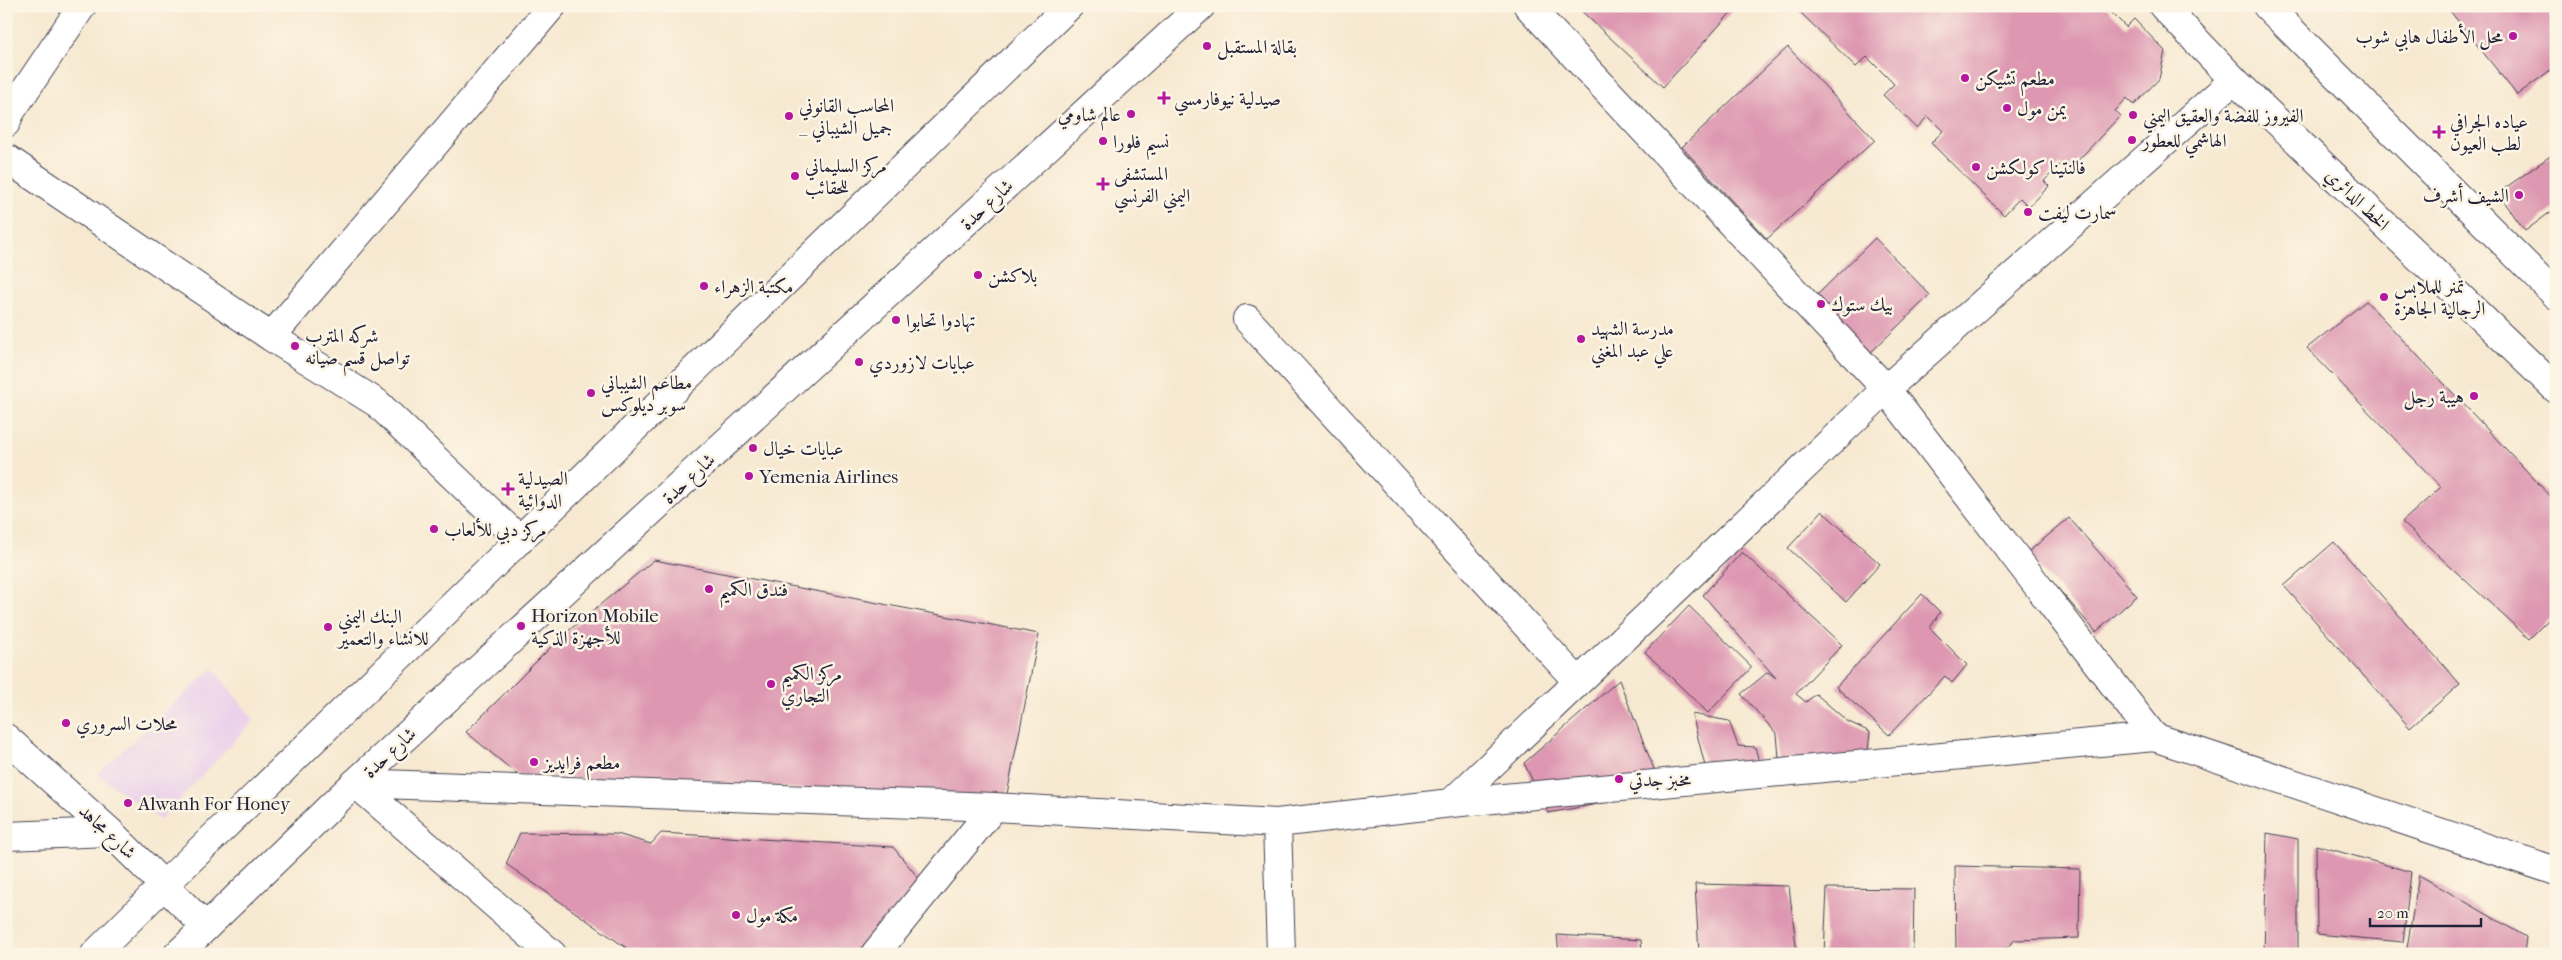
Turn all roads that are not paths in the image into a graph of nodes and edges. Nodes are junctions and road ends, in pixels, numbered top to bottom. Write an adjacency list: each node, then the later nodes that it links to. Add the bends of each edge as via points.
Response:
1 (82, 6): 9 (street)
2 (552, 6): 13 (street)
3 (1069, 6): 16 (street)
4 (1201, 6): 20 (street, شارع حدة)
5 (1528, 6): 14 (street)
6 (2163, 6): 8 (street, الخط الدائري)
7 (2267, 6): 11 (street)
8 (2234, 80): 14 (street); 15 (street, الخط الدائري)
9 (6, 123)
10 (6, 158): 13 (street)
11 (2556, 295)
12 (1247, 319): 17 (street)
13 (271, 338): 16 (street, via 377,403)
14 (1886, 389): 17 (street); 18 (street)
15 (2556, 389)
16 (520, 540): 27 (street)
17 (1578, 682): 21 (street)
18 (2154, 737): 21 (street); 26 (street)
19 (6, 738): 24 (street, شارع مجاهد)
20 (355, 783): 22 (street); 28 (street, شارع حدة); 31 (street)
21 (1452, 803): 23 (street)
22 (994, 807): 23 (street); 32 (street)
23 (1277, 823): 33 (street)
24 (110, 832): 25 (street); 27 (street, شارع مجاهد)
25 (6, 836)
26 (2556, 871)
27 (164, 885): 28 (street, شارع مجاهد); 29 (street)
28 (206, 928): 30 (street, شارع حدة)
29 (96, 954)
30 (178, 954)
31 (552, 954)
32 (875, 954)
33 (1280, 954)

